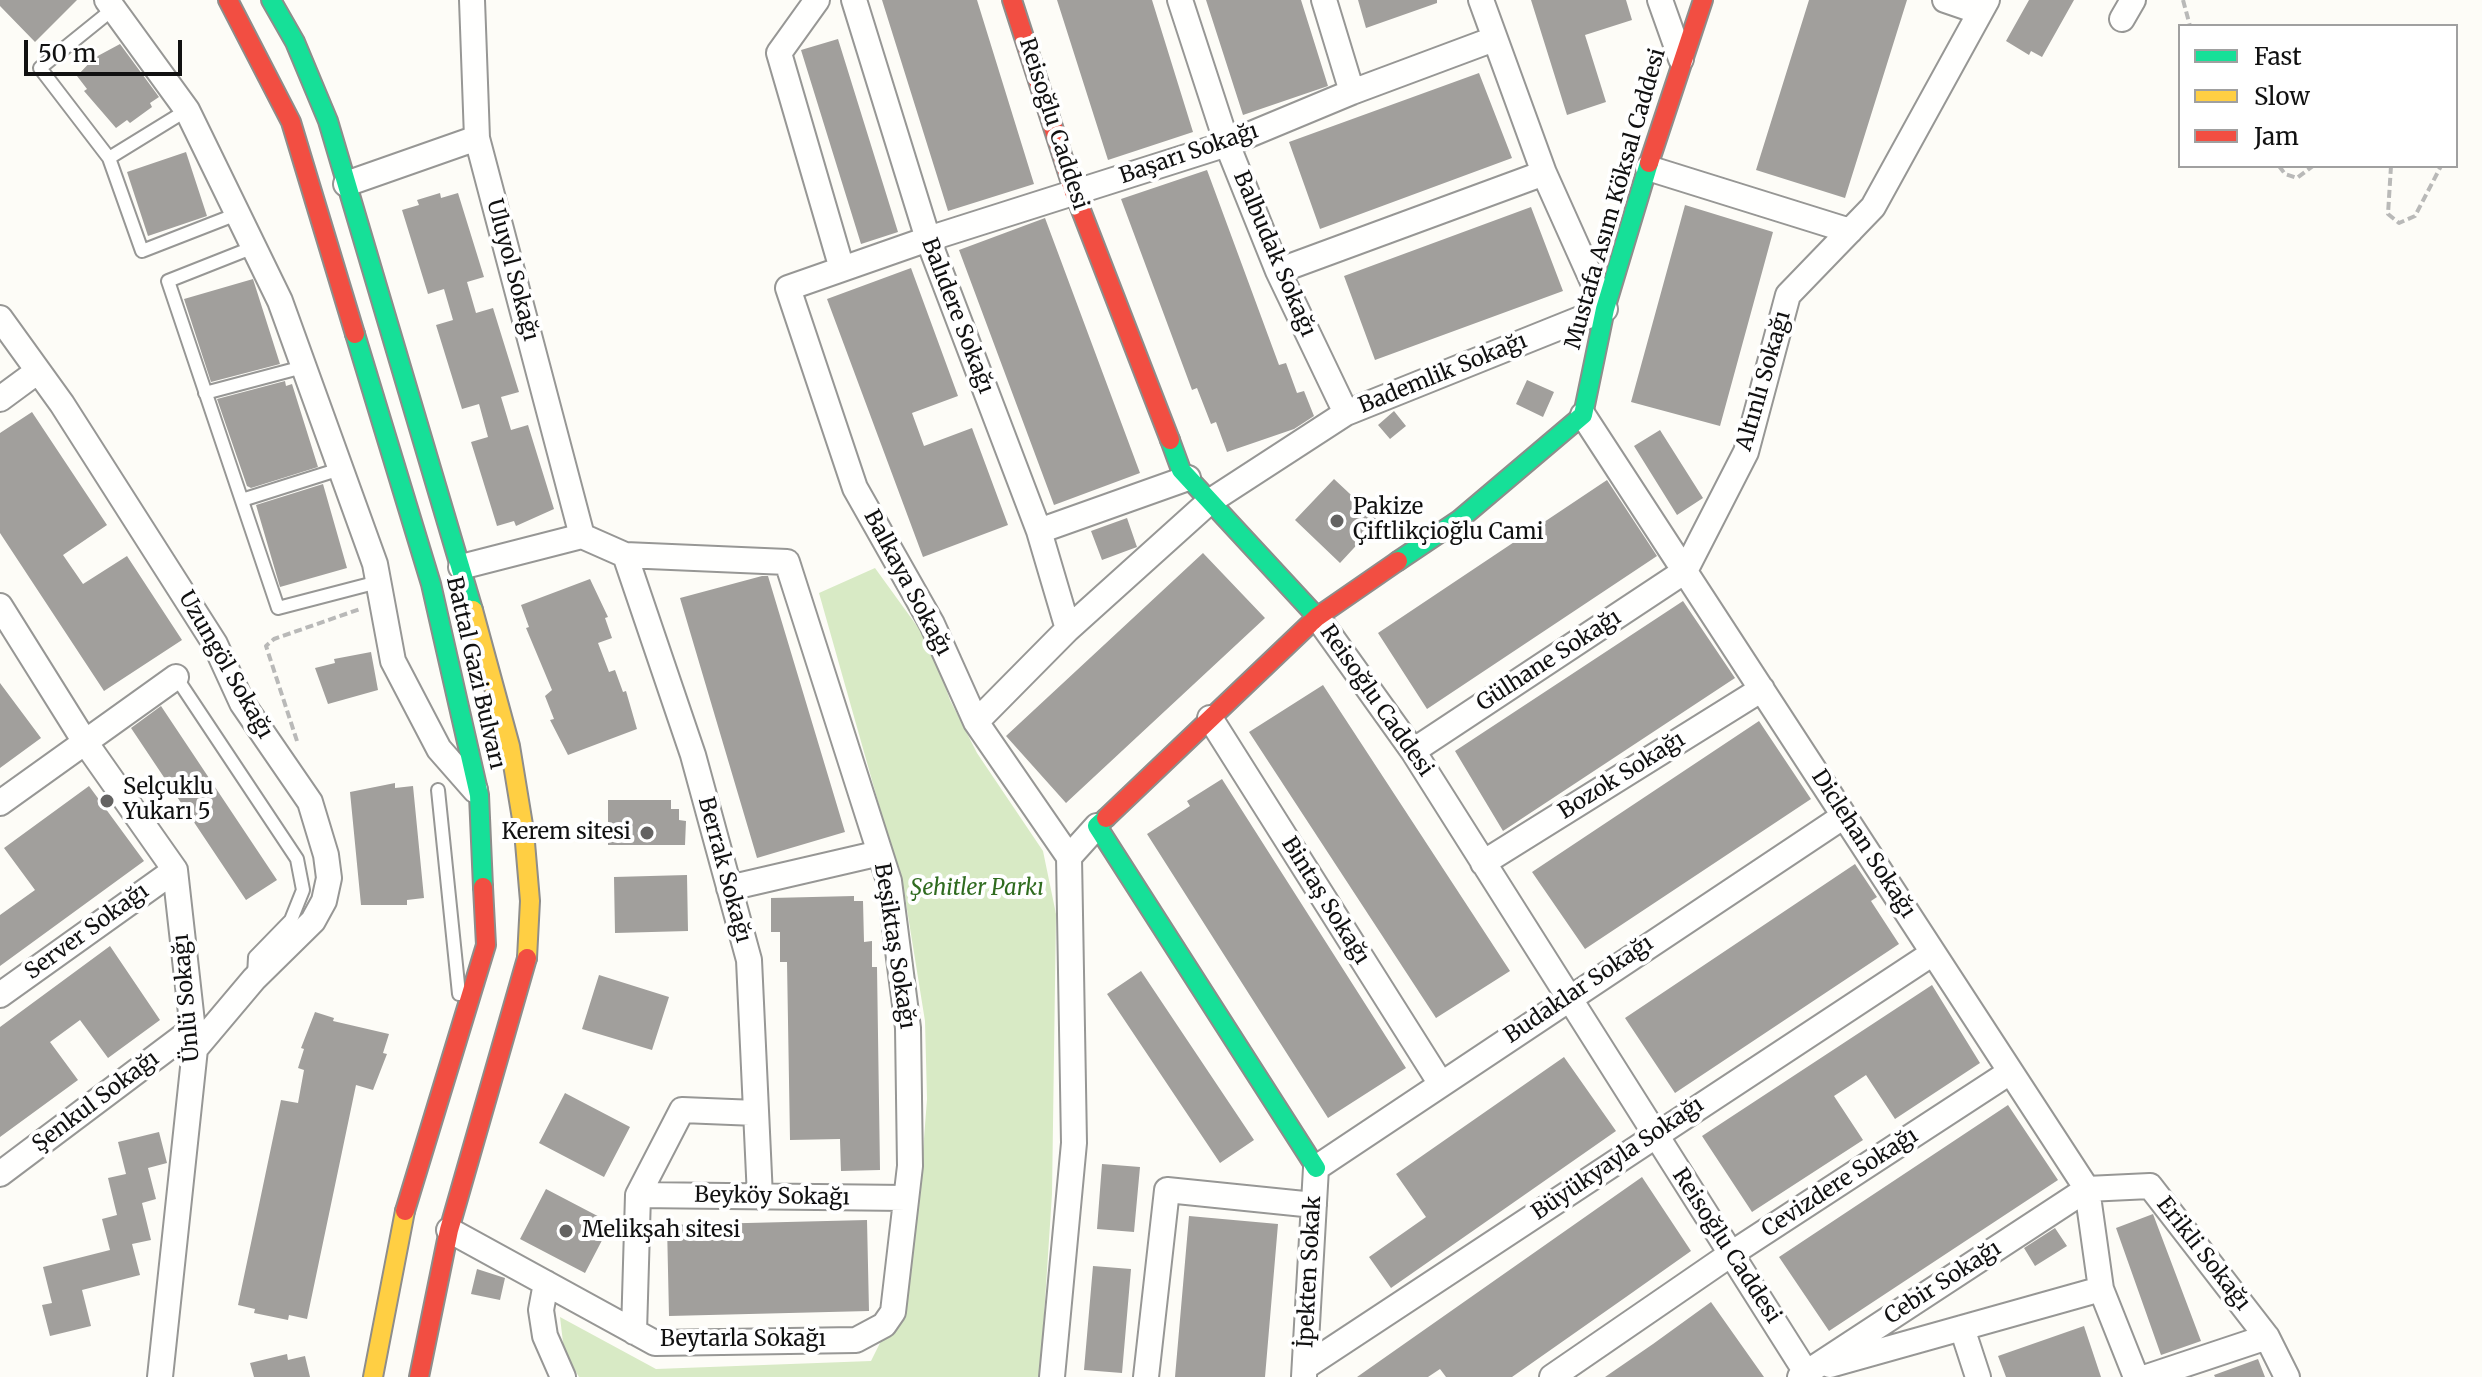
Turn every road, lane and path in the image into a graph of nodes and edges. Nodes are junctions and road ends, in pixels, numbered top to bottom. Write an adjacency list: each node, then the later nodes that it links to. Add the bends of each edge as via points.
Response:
1 (228, 0): 68 (main road, Battal Gazi Bulvarı, via 291,122 431,584)
2 (271, 0): 30 (main road, Battal Gazi Bulvarı, via 328,121)
3 (472, 0): 21 (street, Uluyol Sokağı)
4 (817, 0): 36 (street, via 779,53)
5 (854, 0): 34 (street, Balıdere Sokağı)
6 (1012, 0): 31 (main road, Reisoğlu Caddesi)
7 (1180, 0): 22 (street, Balbudak Sokağı)
8 (1324, 0): 19 (street)
9 (1481, 0): 17 (street)
10 (1660, 0): 18 (street)
11 (1703, 0): 18 (main road, Mustafa Asım Köksal Caddesi)
12 (1945, 0): 15 (street)
13 (2183, 0): 16 (path)
14 (110, 5): 20 (street); 23 (lane, via 40,68)
15 (1984, 6): 33 (street, Altınlı Sokağı, via 1873,207)
16 (2189, 24)
17 (1494, 39): 19 (street, Başarı Sokağı); 29 (street)
18 (1681, 59): 24 (main road, Mustafa Asım Köksal Caddesi)
19 (1352, 92): 22 (street, Başarı Sokağı)
20 (187, 110): 23 (lane); 32 (street)
21 (477, 138): 30 (street); 52 (street, Uluyol Sokağı)
22 (1227, 144): 31 (street, Başarı Sokağı); 37 (street, Balbudak Sokağı)
23 (109, 158): 32 (lane, via 142,251)
24 (1648, 168): 33 (street); 39 (main road, Mustafa Asım Köksal Caddesi)
25 (2280, 168): 26 (path, via 2297,178)
26 (2312, 168)
27 (2391, 168): 28 (path, via 2388,214 2399,223 2415,216)
28 (2440, 168)
29 (1544, 173): 37 (street); 39 (street)
30 (346, 184): 54 (main road, Battal Gazi Bulvarı)
31 (1074, 192): 34 (street, Başarı Sokağı); 48 (main road, Reisoğlu Caddesi)
32 (237, 214): 35 (street)
33 (1850, 231): 55 (street, Altınlı Sokağı, via 1788,295 1746,452)
34 (928, 239): 36 (street, Başarı Sokağı); 51 (street, Balıdere Sokağı)
35 (254, 247): 41 (street); 43 (lane, via 168,281)
36 (842, 269): 38 (street, Başarı Sokağı)
37 (1278, 271): 45 (street, Balbudak Sokağı)
38 (788, 288): 63 (street, Balkaya Sokağı, via 855,488 932,624)
39 (1605, 309): 45 (street, Bademlik Sokağı); 46 (main road, Mustafa Asım Köksal Caddesi)
40 (0, 318): 42 (street, Uzungöl Sokağı)
41 (303, 367): 43 (lane); 47 (street)
42 (38, 371): 44 (street); 78 (street, Uzungöl Sokağı, via 215,644 242,703 310,802 326,855 324,901 313,921)
43 (205, 393): 49 (lane)
44 (0, 399)
45 (1346, 413): 50 (street, Bademlik Sokağı)
46 (1583, 415): 55 (street, Diclehan Sokağı); 58 (main road, via 1459,520)
47 (340, 469): 49 (lane); 56 (street)
48 (1188, 478): 50 (main road, Reisoğlu Caddesi); 51 (street)
49 (242, 500): 56 (lane, via 278,608)
50 (1209, 502): 58 (main road, Reisoğlu Caddesi); 59 (street, Bademlik Sokağı)
51 (1039, 531): 59 (street, Balıdere Sokağı)
52 (582, 536): 53 (street); 54 (street)
53 (625, 555): 72 (street, Beşiktaş Sokağı, via 787,562); 76 (street, Berrak Sokağı, via 693,755)
54 (461, 567): 94 (main road, Battal Gazi Bulvarı, via 510,746 530,901 526,970)
55 (1685, 571): 61 (street, Diclehan Sokağı); 66 (street, Gülhane Sokağı)
56 (380, 592): 65 (path, via 266,646); 68 (street, via 393,661 439,749)
57 (1, 611): 64 (street, Ünlü Sokağı)
58 (1317, 617): 62 (main road); 66 (street, Reisoğlu Caddesi)
59 (1068, 629): 63 (street, Bademlik Sokağı)
60 (176, 677): 64 (street); 78 (lane, via 297,859 303,890 291,920 255,957)
61 (1762, 689): 70 (street, Diclehan Sokağı); 74 (street, Bozok Sokağı)
62 (1210, 718): 71 (main road); 84 (street, Bintaş Sokağı)
63 (976, 722): 73 (street, Balkaya Sokağı)
64 (85, 742): 69 (street); 75 (street, Ünlü Sokağı)
65 (299, 751)
66 (1413, 751): 74 (street, Reisoğlu Caddesi)
67 (438, 790): 81 (lane, via 457,991)
68 (479, 795): 81 (main road, Battal Gazi Bulvarı, via 486,945)
69 (0, 803)
70 (1844, 816): 77 (street, Diclehan Sokağı); 80 (street, Budaklar Sokağı)
71 (1097, 826): 73 (street); 87 (main road)
72 (880, 853): 76 (street); 92 (street, Beşiktaş Sokağı, via 889,881 908,1028)
73 (1069, 857): 108 (street, via 1074,1143)
74 (1483, 863): 80 (street, Reisoğlu Caddesi)
75 (175, 870): 79 (street, Server Sokağı); 82 (street, Ünlü Sokağı)
76 (729, 888): 85 (street, Berrak Sokağı, via 749,960)
77 (1933, 953): 83 (street, Diclehan Sokağı); 86 (street, Büyükyayla Sokağı)
78 (254, 979): 82 (street, Uzungöl Sokağı)
79 (0, 995)
80 (1567, 998): 84 (street, Budaklar Sokağı); 86 (street, Reisoğlu Caddesi)
81 (468, 1005): 105 (main road, Battal Gazi Bulvarı, via 404,1213)
82 (194, 1039): 88 (street, Şenkul Sokağı); 104 (street, Ünlü Sokağı)
83 (2010, 1072): 89 (street, Diclehan Sokağı); 95 (street, Cevizdere Sokağı)
84 (1441, 1084): 87 (street, Budaklar Sokağı)
85 (756, 1113): 90 (street, via 682,1110); 91 (street, Berrak Sokağı)
86 (1654, 1134): 95 (street, Reisoğlu Caddesi); 102 (street, Büyükyayla Sokağı)
87 (1316, 1168): 93 (street, İpekten Sokak)
88 (0, 1174)
89 (2087, 1189): 97 (street, Diclehan Sokağı); 101 (street, Erikli Sokağı, via 2150,1186); 103 (street, Cebir Sokağı)
90 (638, 1195): 91 (street, Beyköy Sokağı); 99 (street)
91 (760, 1197): 92 (street, Beyköy Sokağı)
92 (906, 1198): 100 (street, Beşiktaş Sokağı, via 893,1312)
93 (1314, 1205): 102 (street, İpekten Sokak); 109 (street, via 1167,1190)
94 (449, 1230): 96 (street, Beytarla Sokağı); 106 (main road, Battal Gazi Bulvarı)
95 (1731, 1254): 103 (street, Reisoğlu Caddesi); 110 (street, Cevizdere Sokağı)
96 (546, 1283): 99 (street, Beytarla Sokağı); 107 (street, via 541,1310 545,1336)
97 (2101, 1289): 98 (street); 112 (street, Diclehan Sokağı)
98 (1962, 1328): 103 (street); 111 (street)
99 (634, 1332): 100 (street, Beytarla Sokağı, via 655,1343 856,1340)
100 (871, 1335)
101 (2267, 1337): 113 (street); 114 (street, Erikli Sokağı)
102 (1304, 1372)
103 (1805, 1375)
104 (160, 1377)
105 (373, 1377)
106 (419, 1377)
107 (563, 1377)
108 (1052, 1377)
109 (1146, 1377)
110 (1552, 1377)
111 (1978, 1377)
112 (2136, 1377)
113 (2147, 1377)
114 (2287, 1377)

